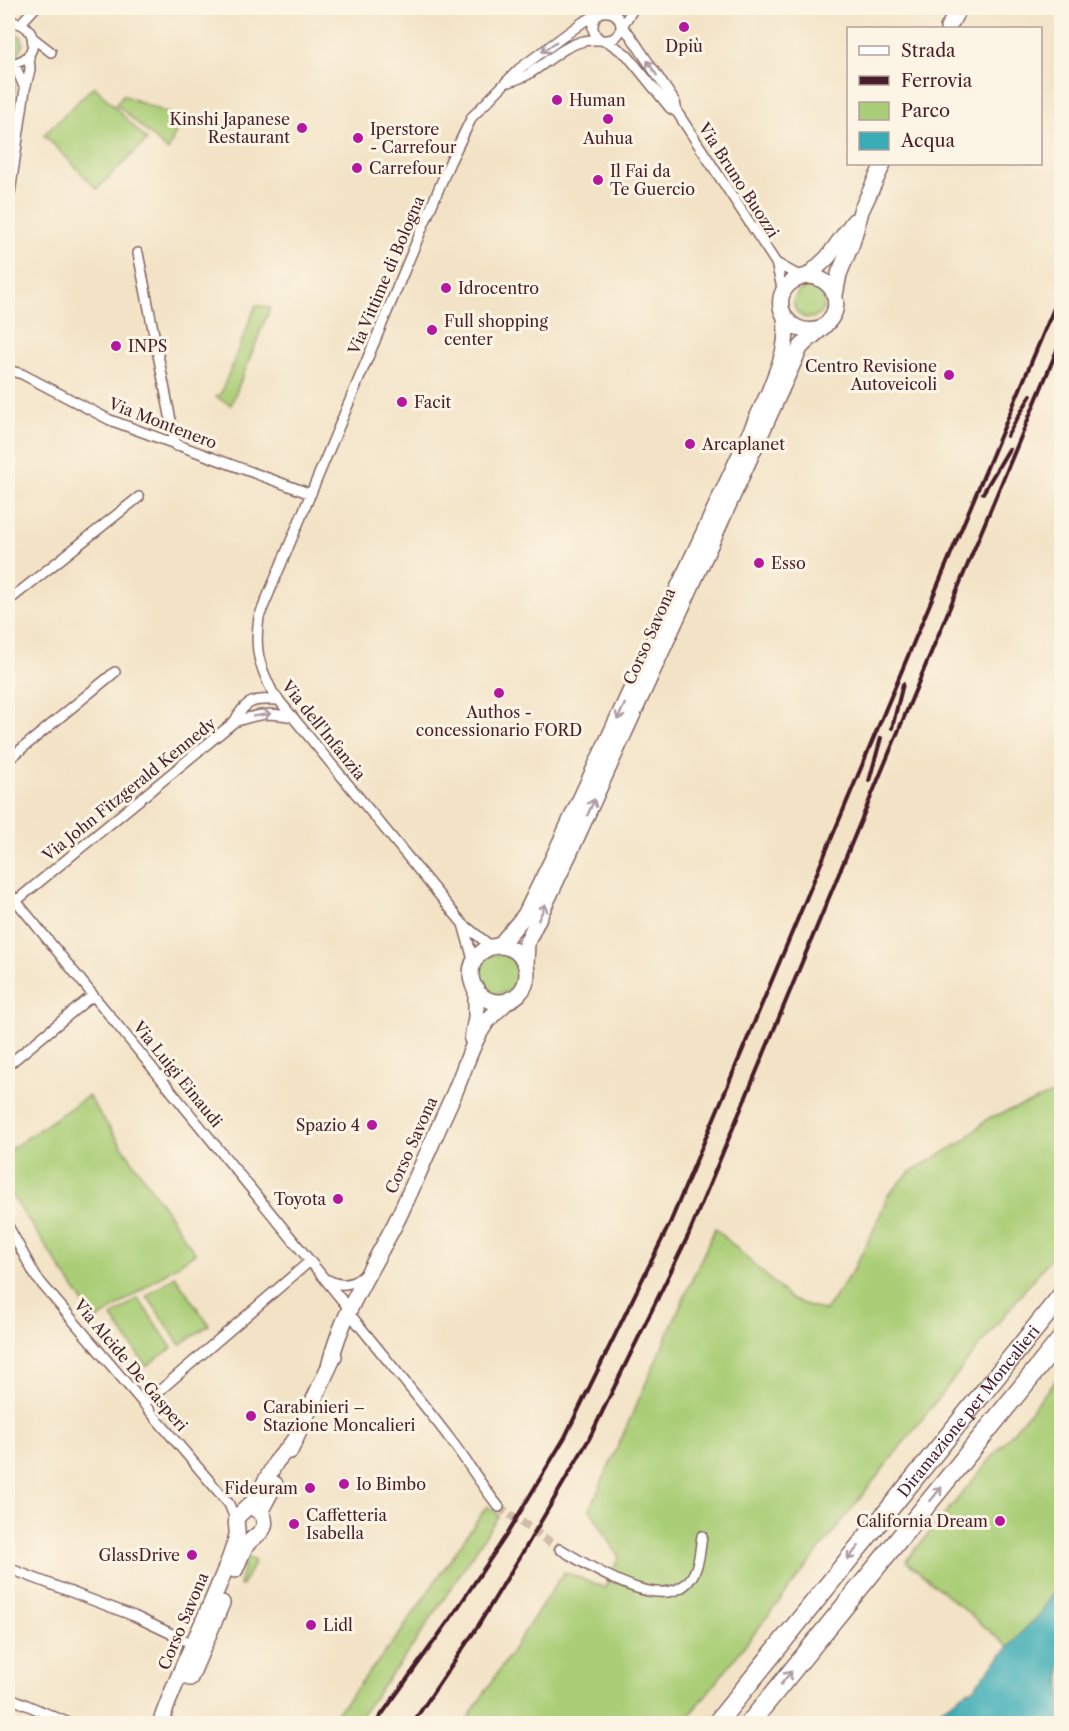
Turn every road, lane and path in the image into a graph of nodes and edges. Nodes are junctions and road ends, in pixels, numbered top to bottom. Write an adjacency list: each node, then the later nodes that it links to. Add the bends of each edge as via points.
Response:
1 (34, 8): 6 (street)
2 (634, 8): 7 (street)
3 (959, 8): 8 (main road)
4 (603, 12): 7 (street, via 614,13); 10 (street, via 593,23 593,30); 13 (street, Via Vittime di Bologna, one-way to 13, via 519,69)
5 (8, 22): 6 (street)
6 (21, 23): 9 (street)
7 (622, 26): 10 (street, via 616,38); 15 (street, Via Bruno Buozzi, one-way to 7, via 675,102)
8 (949, 27)
9 (33, 38): 11 (street); 11 (street, via 51,52)
10 (605, 41): 13 (street, via 584,41 568,47 527,75); 15 (street, Via Bruno Buozzi, via 627,55)
11 (30, 53): 12 (street, via 20,62); 14 (street)
12 (11, 63): 14 (street)
13 (507, 83): 28 (street, Via Vittime di Bologna, via 472,117 463,135)
14 (25, 89): 17 (street)
15 (677, 112): 20 (street, Via Bruno Buozzi)
16 (883, 165): 18 (main road)
17 (10, 193)
18 (861, 211): 21 (main road, via 828,257); 23 (main road)
19 (138, 253): 27 (street)
20 (776, 263): 21 (street, Via Bruno Buozzi); 22 (street, Via Bruno Buozzi)
21 (804, 276): 22 (main road); 23 (main road, via 827,283)
22 (783, 293): 24 (main road)
23 (835, 295): 25 (main road, via 835,311)
24 (785, 318): 25 (main road, via 800,330); 39 (main road, Corso Savona, one-way to 39, via 788,335 769,392 544,877 525,915)
25 (820, 329): 41 (main road, Corso Savona, one-way to 25, via 527,942 787,376 800,348)
26 (8, 370): 27 (street, Via Montenero, via 110,420)
27 (176, 446): 28 (street, Via Montenero)
28 (311, 494): 32 (street, Via dell'Infanzia, via 259,617 259,663)
29 (139, 497): 30 (street)
30 (8, 601)
31 (115, 672): 35 (street)
32 (279, 700): 33 (street, Via dell'Infanzia); 34 (street, Via John Fitzgerald Kennedy, via 248,703)
33 (294, 717): 34 (street, Via John Fitzgerald Kennedy, one-way to 33, via 274,713); 38 (street, Via dell'Infanzia)
34 (234, 723): 37 (street, Via John Fitzgerald Kennedy)
35 (8, 760)
36 (8, 891): 37 (street, Via Luigi Einaudi)
37 (16, 901): 43 (street, Via Luigi Einaudi)
38 (463, 924): 39 (street, Via dell'Infanzia); 40 (street, Via dell'Infanzia)
39 (495, 947): 40 (main road, via 484,951); 41 (main road, via 512,949)
40 (474, 963): 42 (main road, via 472,980)
41 (525, 965): 44 (main road, via 526,981)
42 (476, 988): 44 (main road, via 491,1000); 45 (main road, Corso Savona, via 476,1018)
43 (93, 995): 46 (street); 49 (street, Via Luigi Einaudi)
44 (510, 999): 45 (main road, Corso Savona, via 488,1019)
45 (467, 1059): 48 (main road, Corso Savona)
46 (8, 1065)
47 (8, 1226): 55 (street, Via Alcide De Gasperi, via 36,1277)
48 (385, 1244): 50 (main road, Corso Savona); 53 (main road, Corso Savona, via 374,1277)
49 (310, 1261): 51 (street, Via Luigi Einaudi); 55 (street)
50 (368, 1272): 51 (street, via 359,1280 342,1285); 53 (main road, Corso Savona)
51 (323, 1277): 53 (street, Via Luigi Einaudi)
52 (1062, 1295): 67 (highway, Diramazione per Moncalieri, one-way to 67)
53 (352, 1314): 57 (street, Via Luigi Einaudi); 58 (main road, Corso Savona, via 342,1343 292,1443 276,1462)
54 (1062, 1338): 68 (highway, Diramazione per Moncalieri, one-way to 54)
55 (144, 1404): 56 (street, Via Alcide De Gasperi)
56 (229, 1504): 58 (street); 58 (street, Via Alcide De Gasperi)
57 (499, 1507)
58 (245, 1516): 60 (main road, via 248,1538); 60 (main road, Corso Savona, via 265,1518 261,1533); 63 (main road, Corso Savona)
59 (702, 1536): 61 (street, via 694,1574 669,1591 632,1587)
60 (253, 1537): 66 (main road, Corso Savona, via 242,1554 178,1704)
61 (560, 1549)
62 (8, 1569): 63 (street, via 134,1616)
63 (194, 1644): 66 (main road, Corso Savona, via 169,1700)
64 (8, 1696): 65 (street)
65 (71, 1724)
66 (163, 1724)
67 (716, 1724)
68 (749, 1724)

